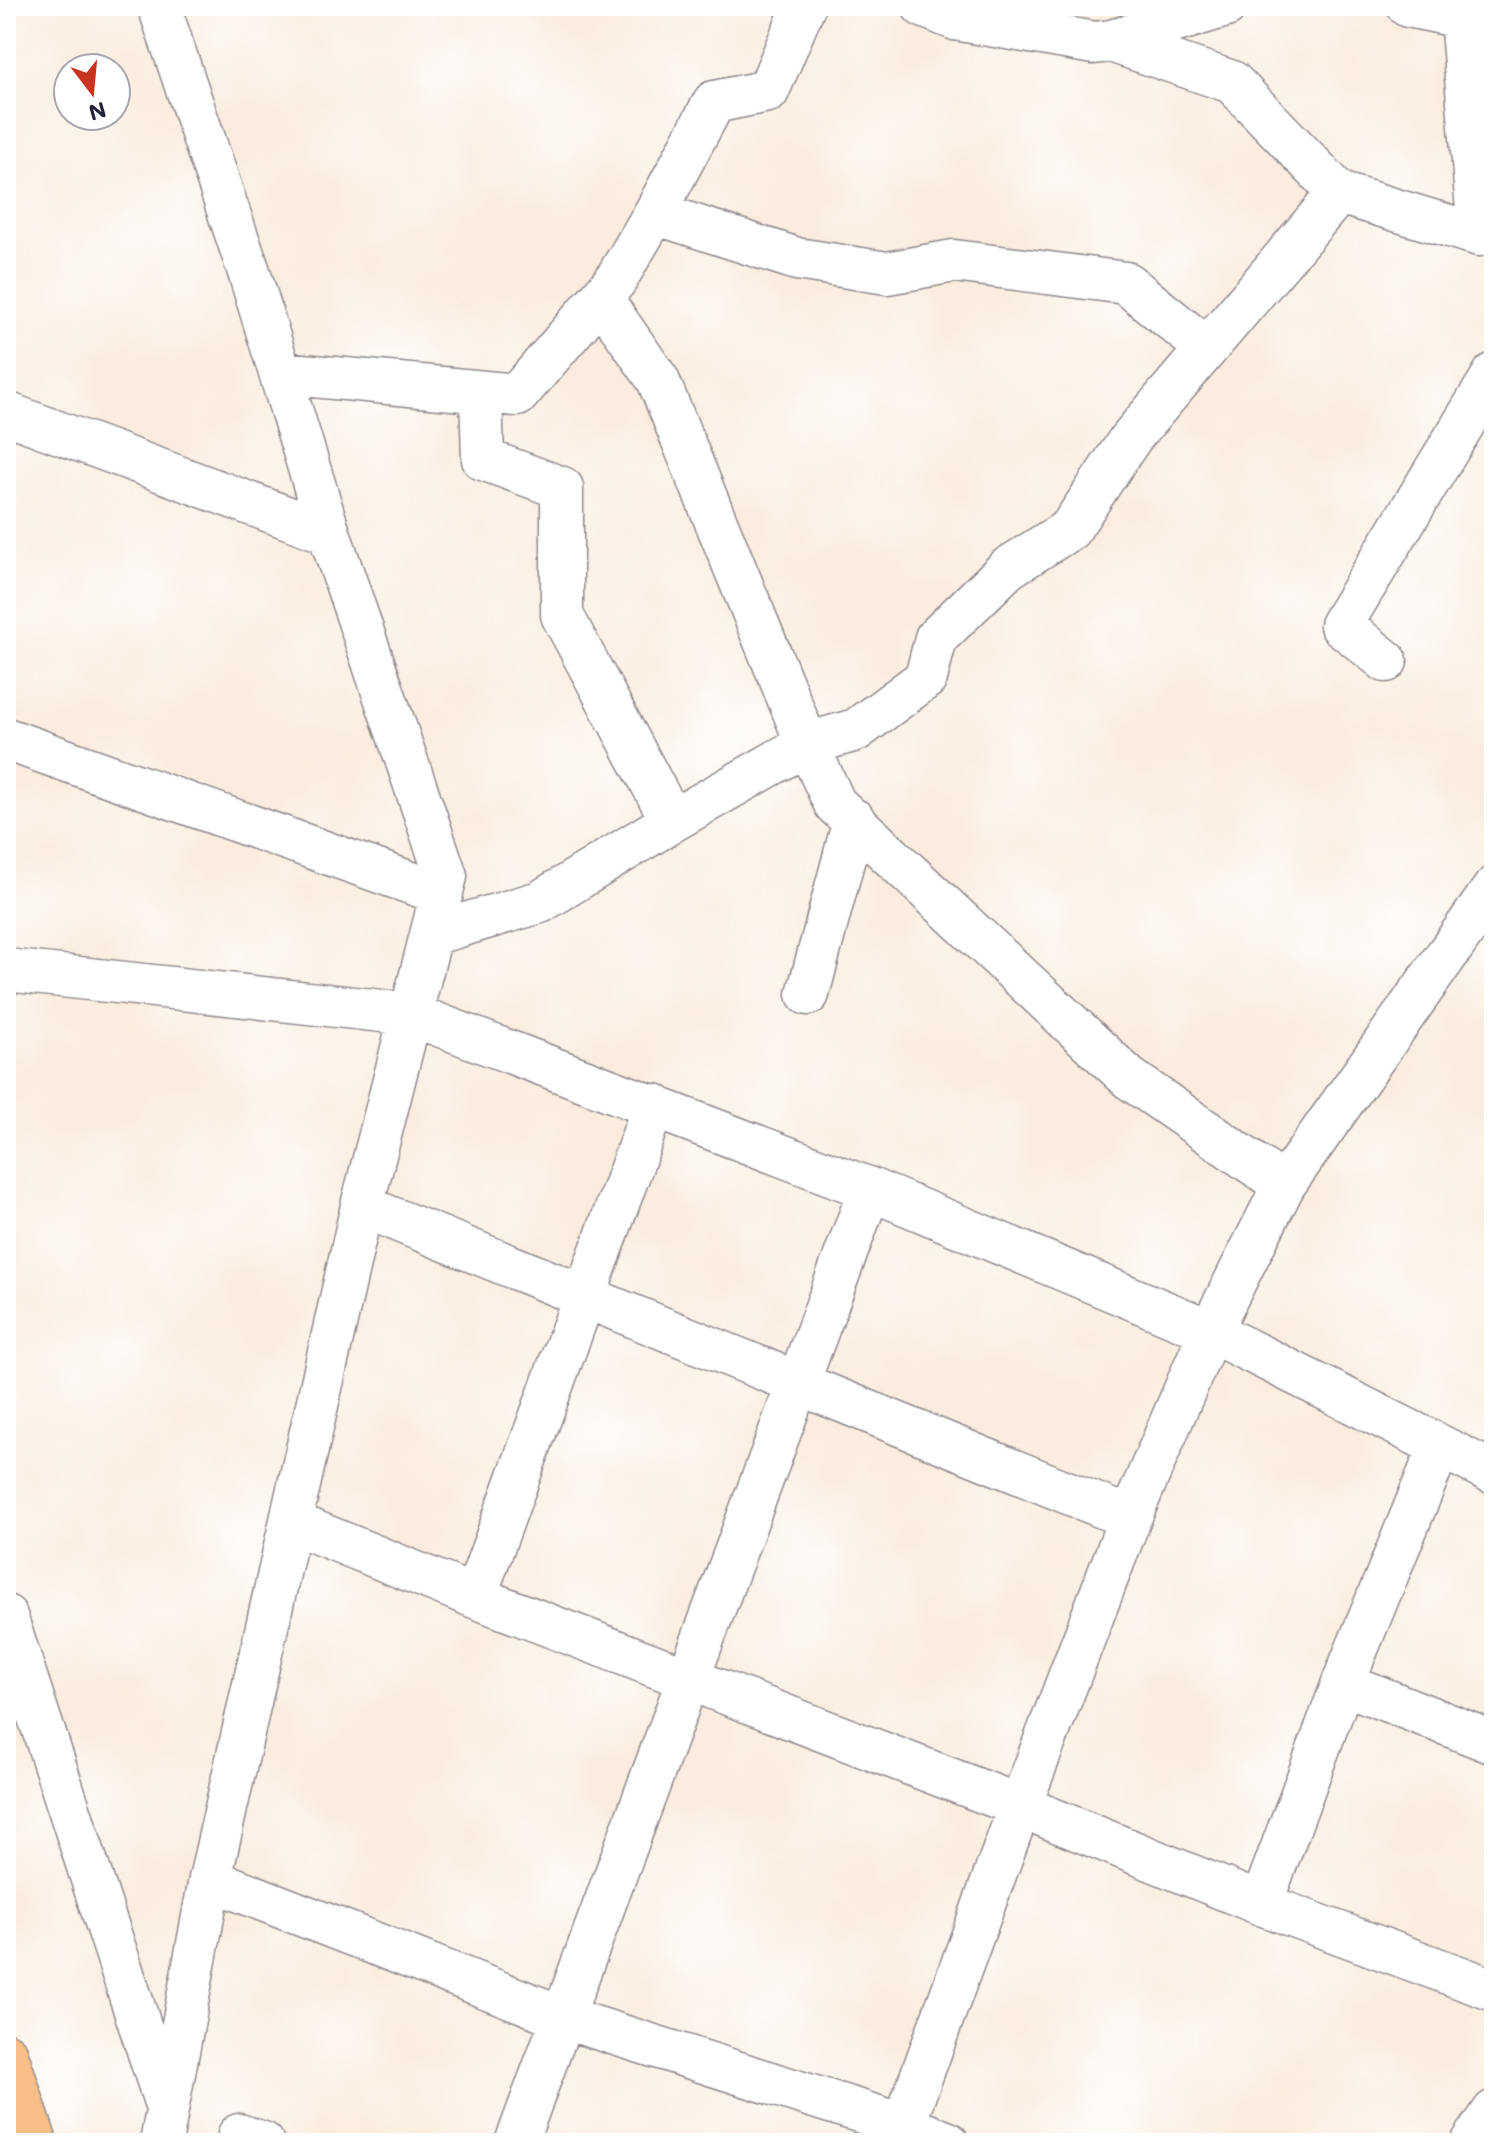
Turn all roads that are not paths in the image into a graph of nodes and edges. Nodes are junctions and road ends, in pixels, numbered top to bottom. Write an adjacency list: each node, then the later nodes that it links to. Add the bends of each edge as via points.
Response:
1 (159, 6): 13 (street)
2 (804, 6): 9 (street, via 768,91 714,102)
3 (923, 6): 7 (street, via 955,19 1094,43)
4 (1226, 6): 7 (street)
5 (1408, 6): 6 (street)
6 (1477, 19): 10 (street)
7 (1111, 41): 8 (street, via 1232,82)
8 (1339, 193): 10 (street); 12 (street)
9 (655, 213): 11 (street); 12 (street, via 797,259 887,273 954,261 1126,283)
10 (1486, 244)
11 (601, 298): 15 (street, via 517,395); 20 (street, via 658,380)
12 (1206, 348): 20 (street, via 1130,439 1070,529 1008,568 936,638 926,678 856,730)
13 (281, 373): 15 (street); 17 (street)
14 (1494, 374): 18 (street, via 1341,625)
15 (481, 393): 22 (street, via 483,459 562,488 562,615)
16 (6, 413): 17 (street)
17 (329, 533): 24 (street, via 446,876)
18 (1386, 661)
19 (6, 739): 24 (street)
20 (807, 744): 21 (street, via 835,804); 22 (street)
21 (854, 820): 27 (street); 30 (street, via 1129,1078)
22 (672, 821): 25 (street, via 540,902)
23 (1494, 888): 30 (street)
24 (442, 894): 25 (street)
25 (432, 934): 28 (street)
26 (6, 970): 28 (street)
27 (808, 994)
28 (410, 1014): 29 (street); 32 (street)
29 (654, 1105): 31 (street); 33 (street)
30 (1284, 1185): 34 (street)
31 (870, 1189): 34 (street); 35 (street)
32 (362, 1206): 33 (street); 39 (street)
33 (585, 1298): 35 (street); 40 (street)
34 (1210, 1331): 36 (street); 38 (street)
35 (798, 1383): 38 (street); 42 (street)
36 (1440, 1446): 37 (street); 43 (street)
37 (1494, 1473)
38 (1130, 1518): 45 (street)
39 (291, 1522): 40 (street); 46 (street)
40 (475, 1597): 42 (street)
41 (6, 1616): 52 (street)
42 (690, 1678): 45 (street); 49 (street)
43 (1343, 1683): 44 (street); 47 (street)
44 (1494, 1743)
45 (1020, 1806): 47 (street); 53 (street)
46 (210, 1879): 49 (street); 52 (street)
47 (1261, 1904): 48 (street)
48 (1494, 1990)
49 (562, 2017): 53 (street); 55 (street)
50 (6, 2055): 54 (highway)
51 (1494, 2111): 57 (street)
52 (164, 2126)
53 (900, 2134): 56 (street)
54 (35, 2143)
55 (516, 2143)
56 (948, 2143)
57 (1472, 2143)

